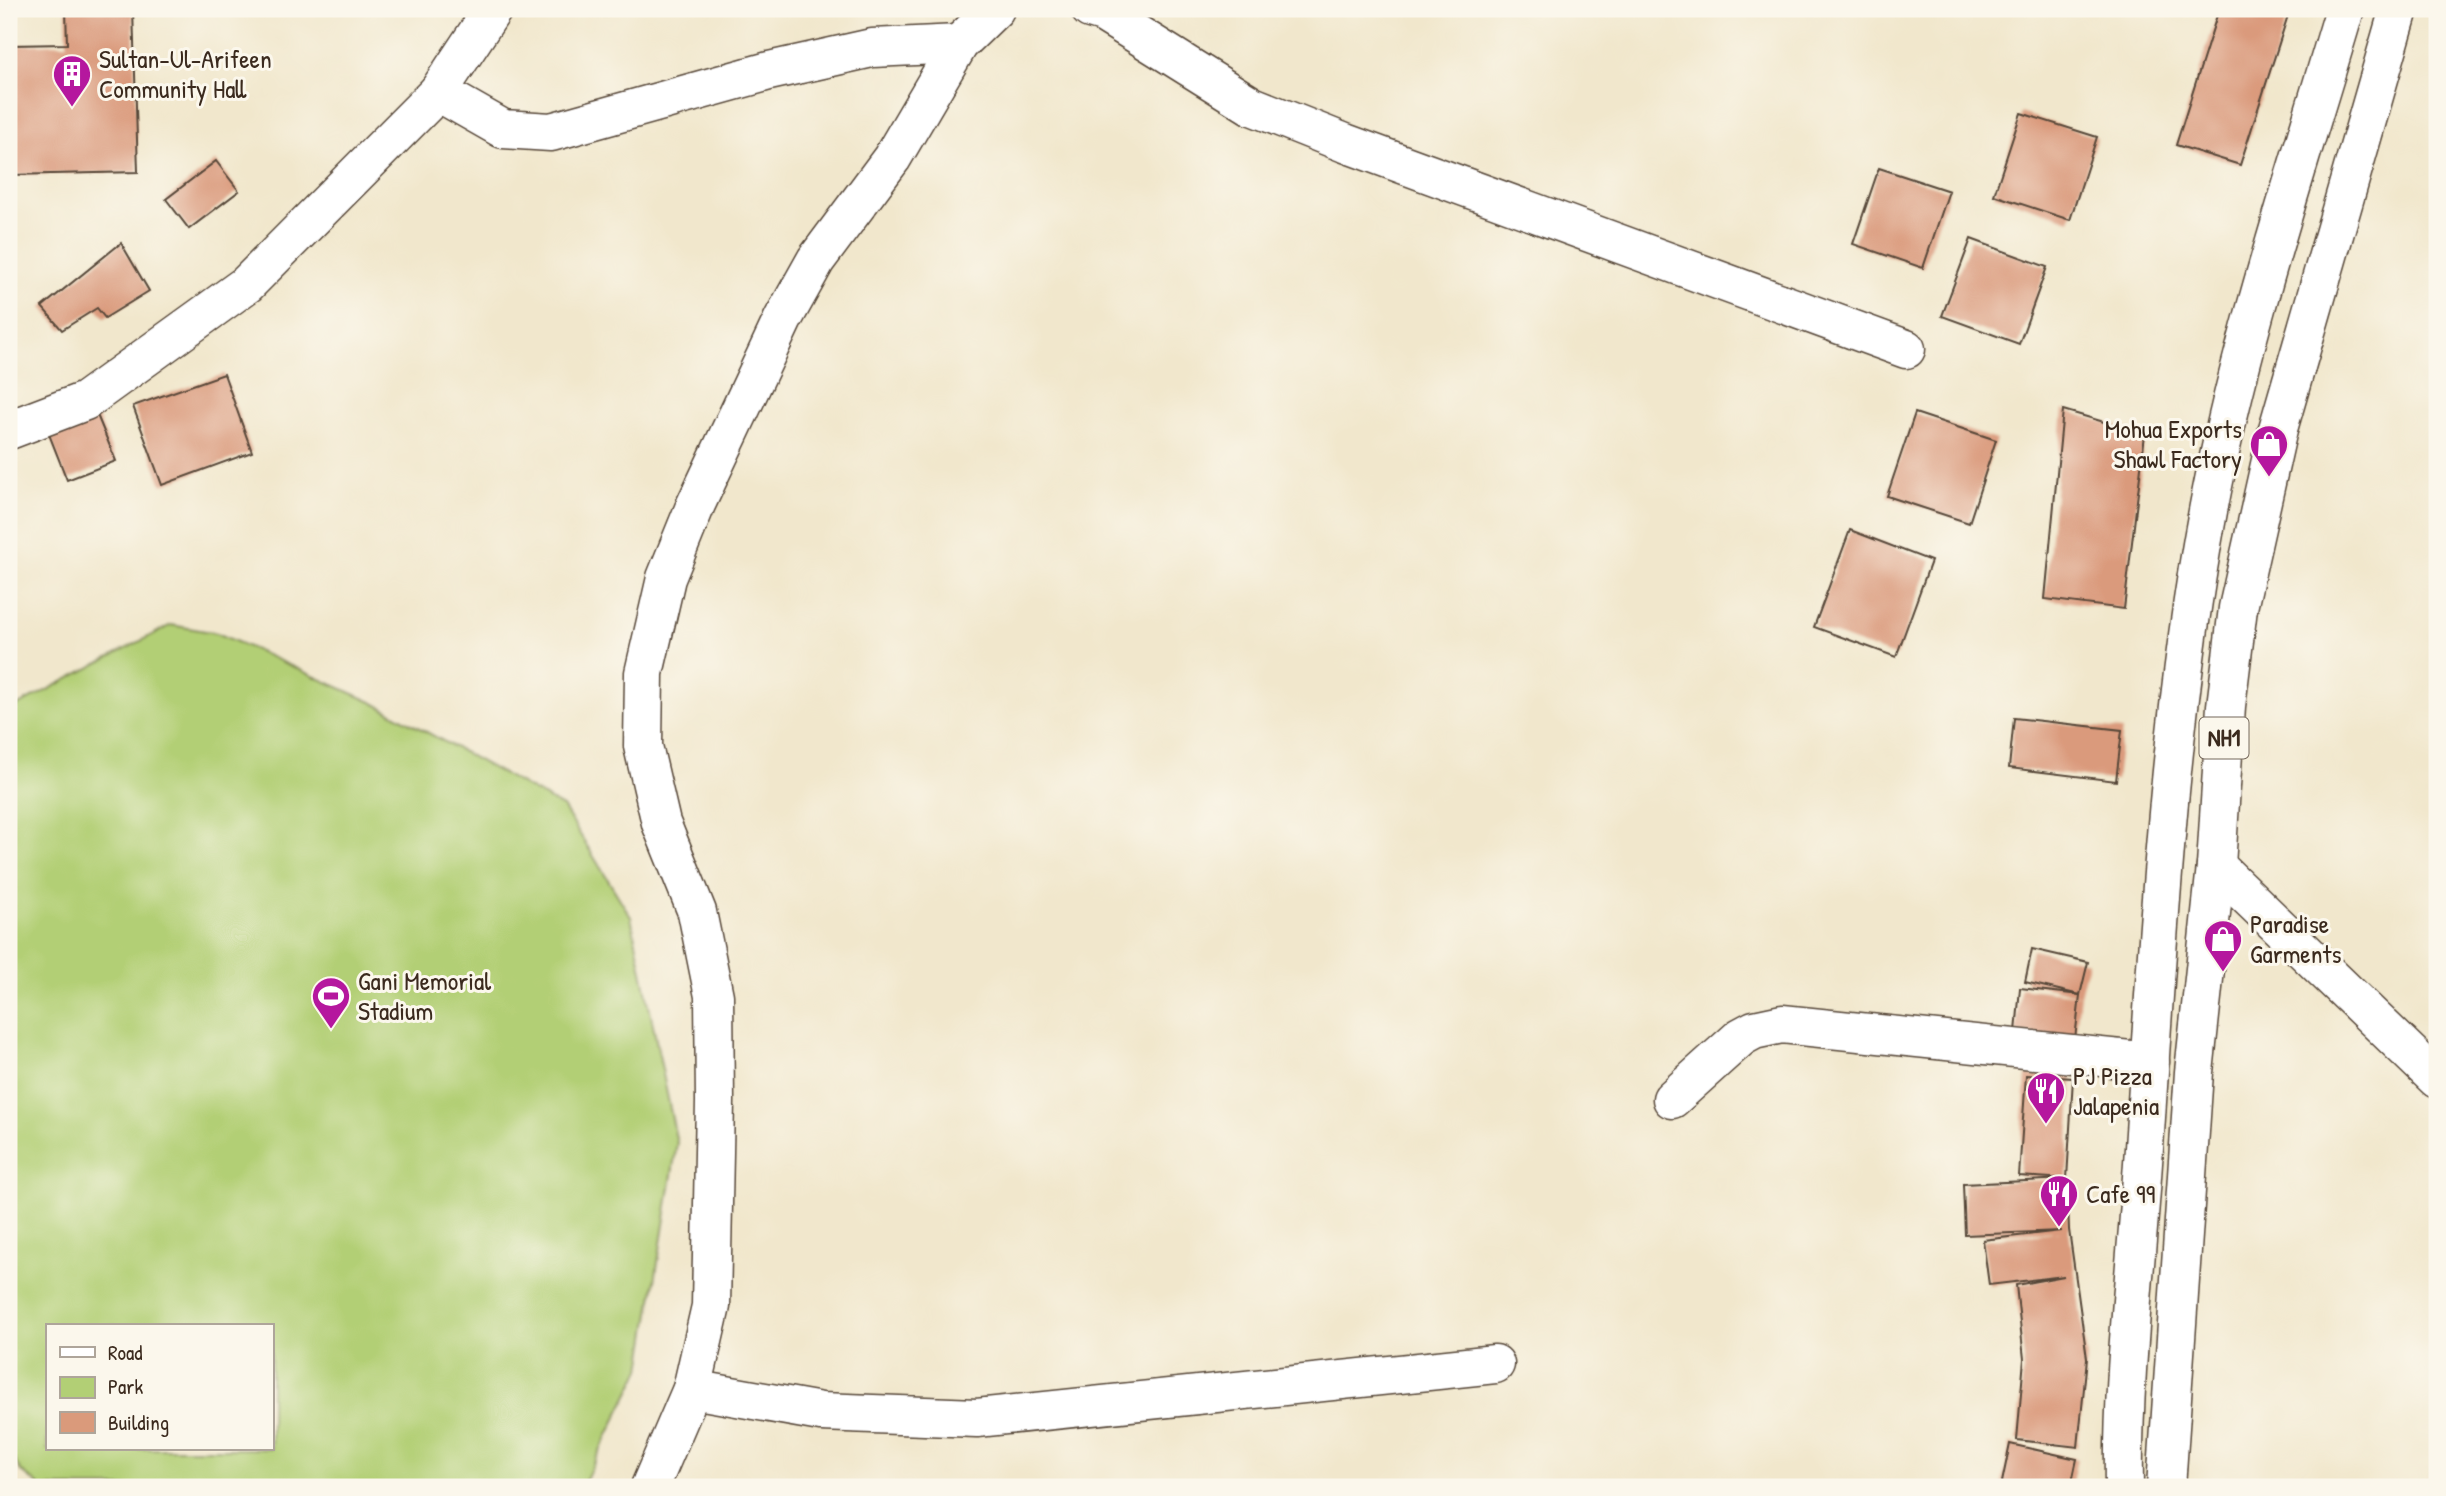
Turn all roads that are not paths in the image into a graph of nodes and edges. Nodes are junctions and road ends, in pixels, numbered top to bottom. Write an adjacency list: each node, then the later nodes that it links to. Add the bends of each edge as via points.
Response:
1 (493, 9): 7 (main road)
2 (995, 9): 6 (main road)
3 (1090, 9): 8 (main road, via 1252,106)
4 (2345, 9): 10 (main road, NH1, via 2226,426 2196,585)
5 (2399, 9): 11 (main road, NH1, via 2278,429 2238,608)
6 (959, 44): 7 (main road, via 872,48 769,71 551,132 503,129); 17 (main road, via 892,158 816,260 783,319 666,578 644,673 643,746 661,823 697,912 714,996 710,1306)
7 (438, 92): 9 (main road, via 247,284 85,401)
8 (1906, 349)
9 (9, 429)
10 (2181, 698): 11 (main road); 13 (main road, NH1)
11 (2226, 706): 12 (main road, NH1)
12 (2216, 866): 14 (main road); 20 (main road, NH1, via 2194,1072)
13 (2150, 1062): 15 (main road, via 1782,1024 1741,1037); 19 (main road, NH1)
14 (2437, 1079)
15 (1672, 1099)
16 (1495, 1364): 17 (main road, via 977,1418 821,1412)
17 (692, 1389): 18 (main road)
18 (650, 1487)
19 (2124, 1487)
20 (2166, 1487)

